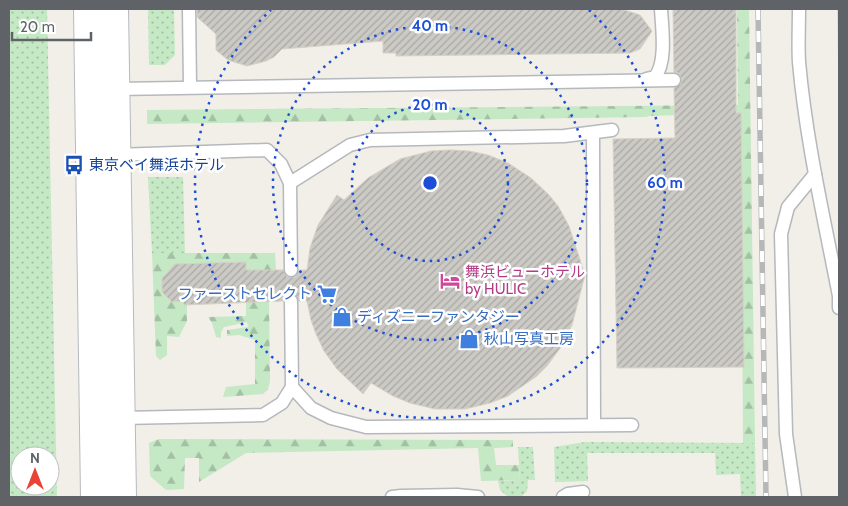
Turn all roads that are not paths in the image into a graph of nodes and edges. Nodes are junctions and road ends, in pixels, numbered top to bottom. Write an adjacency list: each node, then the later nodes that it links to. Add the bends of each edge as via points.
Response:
1 (88, 9): 24 (street)
2 (114, 9): 9 (street)
3 (189, 9): 8 (lane)
4 (661, 9): 6 (lane, via 660,71 655,77)
5 (799, 9): 13 (lane, via 799,61)
6 (641, 80): 7 (lane); 8 (lane)
7 (674, 80)
8 (190, 86): 9 (lane)
9 (116, 89): 12 (street)
10 (612, 130): 11 (lane)
11 (593, 133): 14 (lane, via 370,140 350,145); 21 (lane)
12 (116, 155): 14 (lane, via 267,150 281,164); 20 (street)
13 (815, 174): 16 (lane); 29 (lane, via 788,207 781,234 786,434)
14 (290, 183): 15 (lane)
15 (291, 270)
16 (839, 296): 18 (lane)
17 (291, 301): 19 (lane)
18 (839, 308)
19 (292, 386): 20 (lane, via 282,404 263,415); 21 (lane, via 310,408 331,418 366,427)
20 (121, 418): 25 (street)
21 (594, 424): 22 (lane)
22 (632, 425)
23 (584, 492): 28 (lane)
24 (95, 497)
25 (122, 497)
26 (392, 497): 27 (lane)
27 (478, 497)
28 (563, 497)
29 (795, 497)

